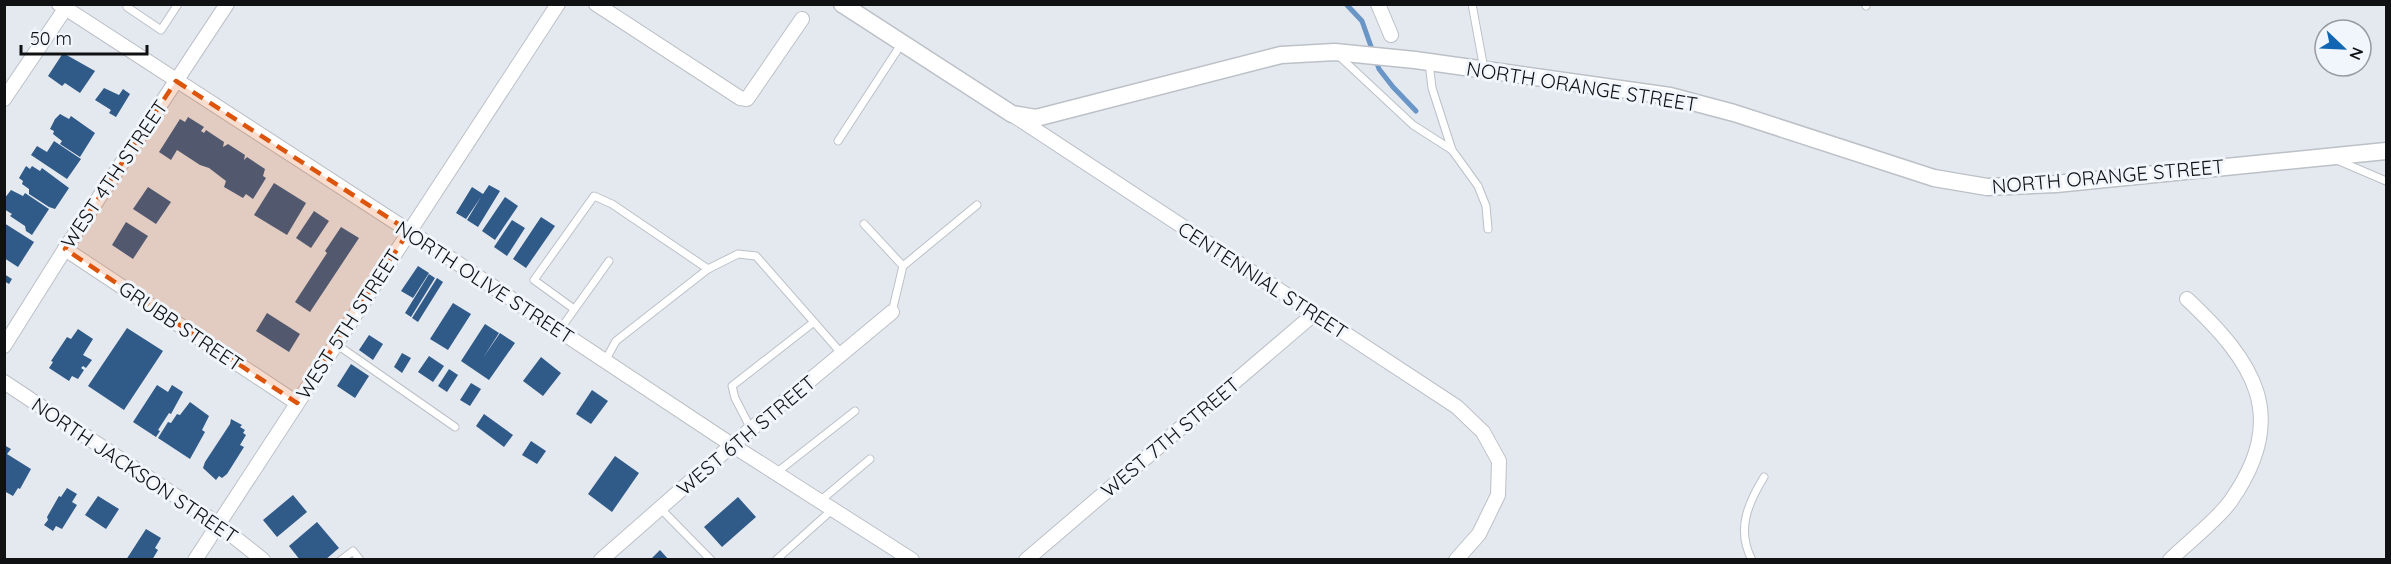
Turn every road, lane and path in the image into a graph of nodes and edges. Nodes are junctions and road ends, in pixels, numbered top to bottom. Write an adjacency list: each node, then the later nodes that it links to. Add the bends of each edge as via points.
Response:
1 (178, 4): 8 (lane, via 161,30)
2 (227, 4): 16 (street, WEST 4TH STREET)
3 (558, 4): 27 (street, WEST 5TH STREET)
4 (596, 4): 10 (street, via 747,99)
5 (842, 4): 12 (street, NORTH ORANGE STREET)
6 (1378, 4): 11 (street)
7 (1472, 4): 15 (lane)
8 (126, 5)
9 (60, 6): 16 (street, NORTH OLIVE STREET); 17 (street)
10 (802, 19)
11 (1391, 35)
12 (902, 43): 18 (street, NORTH ORANGE STREET); 19 (lane)
13 (1335, 52): 14 (street, NORTH ORANGE STREET); 18 (street, NORTH ORANGE STREET, via 1281,55 1036,118); 20 (lane, via 1413,124)
14 (1428, 62): 15 (street, NORTH ORANGE STREET); 20 (lane)
15 (1485, 71): 22 (street, NORTH ORANGE STREET, via 1670,96 1934,178 1987,187)
16 (176, 81): 27 (street, NORTH OLIVE STREET); 28 (street, WEST 4TH STREET)
17 (4, 99)
18 (1012, 114): 35 (street, CENTENNIAL STREET)
19 (838, 141)
20 (1452, 150): 26 (lane, via 1478,186 1486,206)
21 (2386, 151): 22 (street, NORTH ORANGE STREET)
22 (2329, 156): 23 (lane)
23 (2386, 181)
24 (977, 205): 30 (lane)
25 (864, 224): 30 (lane)
26 (1488, 229)
27 (409, 231): 37 (street, NORTH OLIVE STREET); 38 (street, WEST 5TH STREET)
28 (65, 249): 39 (street, WEST 4TH STREET); 43 (street, GRUBB STREET)
29 (609, 261): 33 (lane)
30 (903, 266): 34 (lane)
31 (708, 268): 33 (lane, via 594,196 534,280); 36 (lane, via 738,254 756,256); 41 (lane, via 616,340)
32 (2187, 299): 66 (street, via 2216,326 2249,370 2260,403 2261,437 2249,470 2229,504)
33 (574, 309): 37 (lane)
34 (892, 312): 40 (street, WEST 6TH STREET)
35 (1314, 314): 63 (street, WEST 7TH STREET); 64 (street, CENTENNIAL STREET, via 1457,407 1483,432 1499,461 1498,495 1479,534)
36 (814, 322): 40 (lane); 46 (lane, via 732,386)
37 (559, 331): 41 (street, NORTH OLIVE STREET)
38 (336, 344): 43 (street, WEST 5TH STREET); 45 (lane)
39 (4, 346)
40 (842, 354): 46 (street, WEST 6TH STREET)
41 (604, 361): 47 (street, NORTH OLIVE STREET)
42 (4, 382): 54 (street, NORTH JACKSON STREET)
43 (297, 403): 54 (street, WEST 5TH STREET)
44 (855, 411): 49 (lane)
45 (455, 427)
46 (751, 430): 47 (street, WEST 6TH STREET)
47 (732, 445): 49 (street, NORTH OLIVE STREET); 52 (street, WEST 6TH STREET)
48 (870, 459): 51 (lane)
49 (776, 473): 51 (street, NORTH OLIVE STREET)
50 (1764, 477): 65 (lane, via 1751,498 1744,523 1746,547)
51 (820, 501): 53 (street, NORTH OLIVE STREET)
52 (660, 508): 59 (street, WEST 6TH STREET); 60 (lane)
53 (833, 509): 61 (lane); 62 (street, NORTH OLIVE STREET)
54 (218, 524): 55 (street, WEST 5TH STREET); 56 (street, NORTH JACKSON STREET)
55 (195, 560)
56 (263, 560)
57 (341, 560): 58 (lane, via 353,551)
58 (360, 560)
59 (602, 560)
60 (711, 560)
61 (776, 560)
62 (912, 560)
63 (1026, 560)
64 (1456, 560)
65 (1752, 560)
66 (2170, 560)

